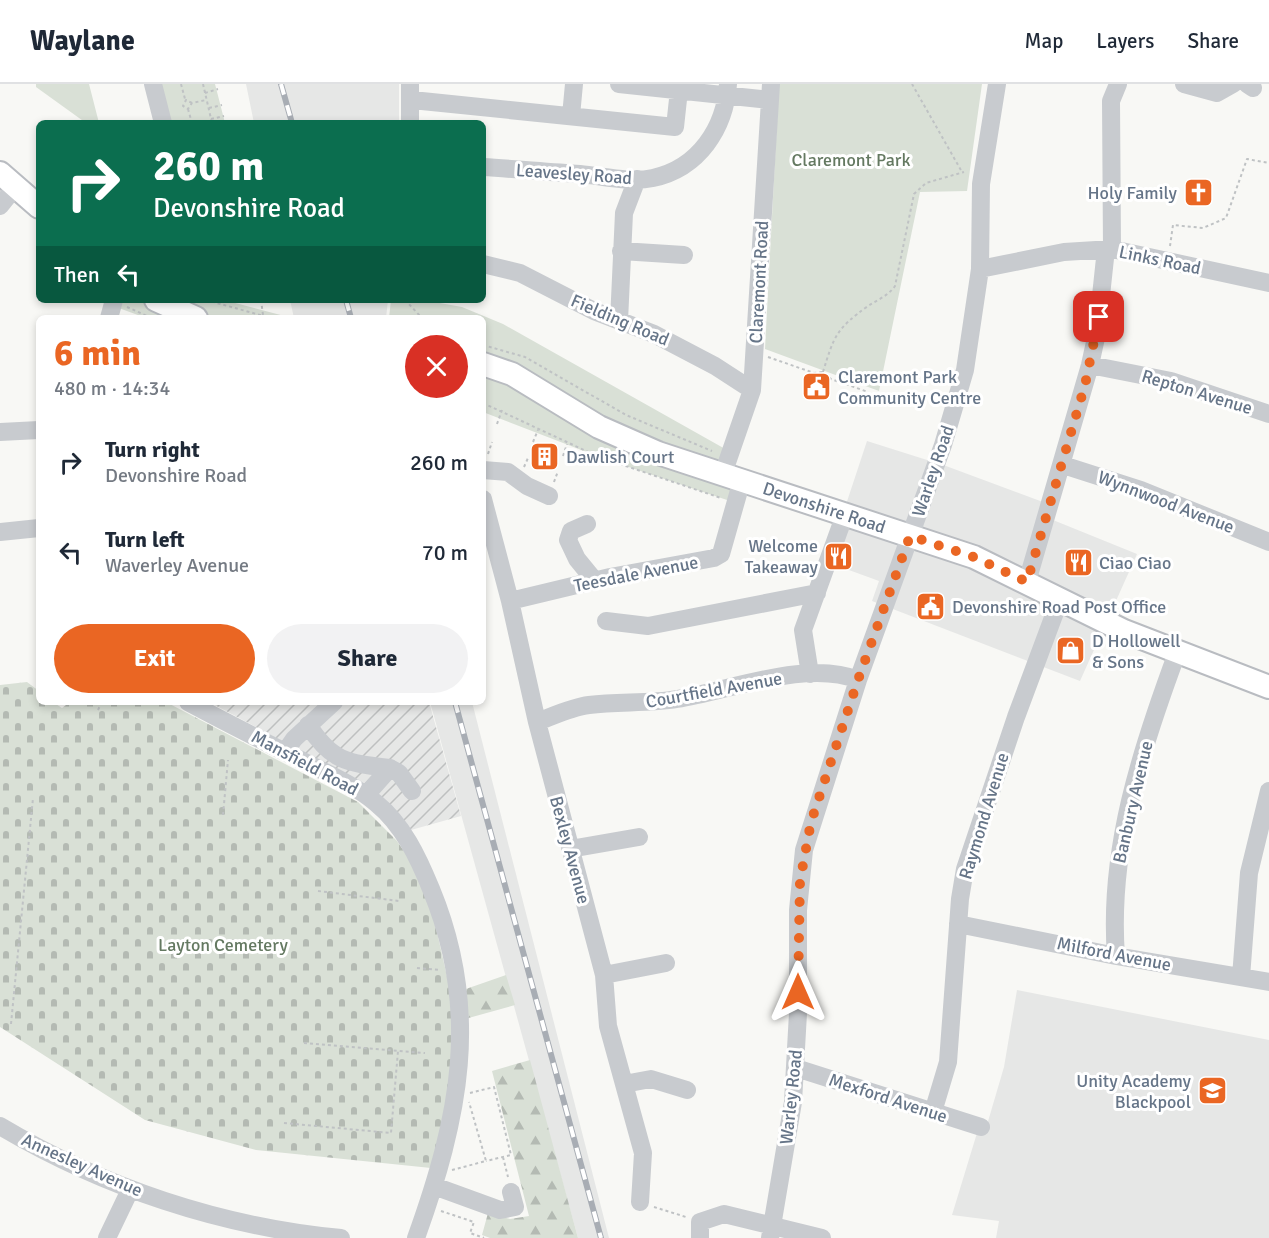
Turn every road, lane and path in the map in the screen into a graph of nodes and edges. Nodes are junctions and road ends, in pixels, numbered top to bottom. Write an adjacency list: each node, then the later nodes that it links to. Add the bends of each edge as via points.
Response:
1 (153, 84): 26 (street)
2 (181, 84): 18 (path)
3 (204, 84): 17 (path)
4 (574, 84): 25 (street)
5 (619, 84): 10 (street)
6 (912, 84): 33 (path, via 960,171)
7 (997, 84): 33 (street, Warley Road)
8 (1184, 84): 9 (street, via 1217,93)
9 (1233, 84)
10 (643, 85): 13 (street)
11 (1116, 85): 38 (street, via 1111,101)
12 (218, 89): 17 (path)
13 (686, 89): 14 (street); 25 (street, via 675,127)
14 (728, 89): 16 (street); 35 (street, Leavesley Road, via 722,120 694,158 669,173)
15 (411, 92): 25 (street); 30 (street)
16 (770, 92): 55 (street, Claremont Road)
17 (205, 93): 19 (path)
18 (186, 100): 20 (path); 23 (path, via 183,106)
19 (206, 100): 20 (path); 22 (path)
20 (192, 104): 23 (path)
21 (222, 105): 22 (path)
22 (208, 108): 28 (path)
23 (188, 109): 27 (path)
24 (224, 116): 29 (path)
25 (571, 116)
26 (159, 120)
27 (191, 120)
28 (212, 120)
29 (214, 120)
30 (410, 120)
31 (1269, 164): 41 (path, via 1247,159 1226,218 1203,228 1173,225)
32 (486, 167): 35 (street, Leavesley Road)
33 (973, 174): 43 (street, Warley Road); 58 (path, via 926,183 914,194 895,286 839,329)
34 (8, 179): 36 (main road); 37 (street)
35 (637, 179): 39 (street, via 624,213)
36 (36, 204)
37 (0, 206)
38 (1109, 249): 41 (street, Links Road); 43 (street, Links Road, via 1064,252); 57 (street)
39 (621, 251): 40 (street); 53 (street)
40 (684, 255)
41 (1167, 262): 44 (street, Links Road)
42 (486, 265): 53 (street, Fielding Road, via 520,273)
43 (980, 269): 81 (street, Warley Road, via 960,391)
44 (1269, 283)
45 (163, 303): 50 (main road)
46 (216, 303): 51 (path)
47 (408, 303): 52 (path)
48 (112, 307): 49 (path)
49 (141, 315)
50 (189, 315)
51 (258, 315)
52 (419, 315)
53 (619, 321): 59 (street, Fielding Road, via 680,346)
54 (486, 346): 73 (path, via 525,357)
55 (754, 352): 58 (path, via 813,373); 59 (street, Claremont Road)
56 (486, 365): 73 (main road, Devonshire Road, via 512,374 615,435 687,465)
57 (1090, 365): 63 (street, Repton Avenue, via 1171,381); 71 (street)
58 (823, 372): 60 (path, via 831,379)
59 (752, 390): 73 (street, Claremont Road)
60 (868, 392)
61 (486, 403): 62 (path)
62 (502, 410): 64 (path); 66 (path)
63 (1269, 414)
64 (497, 424)
65 (36, 430): 67 (street)
66 (538, 430): 68 (path); 69 (path)
67 (0, 432)
68 (533, 442)
69 (567, 444): 70 (path); 75 (path)
70 (563, 456)
71 (1063, 465): 82 (street, Wynnwood Avenue, via 1141,490); 84 (street)
72 (486, 470): 74 (street, via 508,472)
73 (731, 471): 75 (street, Teesdale Avenue); 77 (main road, Devonshire Road)
74 (549, 496)
75 (735, 502): 83 (street, Teesdale Avenue, via 721,554 714,558)
76 (486, 510): 87 (street, Bexley Avenue)
77 (845, 514): 81 (main road, Devonshire Road); 85 (street)
78 (587, 524): 83 (street, via 571,531 568,540)
79 (36, 528): 80 (street)
80 (0, 532)
81 (910, 536): 84 (main road, Devonshire Road, via 974,557); 91 (street, Warley Road)
82 (1269, 542)
83 (595, 581): 87 (street, Teesdale Avenue)
84 (1027, 582): 86 (main road, Devonshire Road)
85 (817, 593): 88 (street, via 648,626); 90 (street, via 803,630)
86 (1060, 599): 89 (main road, Devonshire Road); 111 (street, Raymond Avenue, via 976,830 965,869)
87 (510, 602): 97 (street, Bexley Avenue)
88 (606, 621)
89 (1177, 653): 92 (main road, Devonshire Road); 112 (street, Banbury Avenue, via 1143,748 1126,818 1115,895)
90 (810, 674): 91 (street, Courtfield Avenue); 97 (street, Courtfield Avenue, via 677,699 588,705)
91 (858, 680): 123 (street, Warley Road, via 804,850 798,910)
92 (1269, 687)
93 (100, 705): 96 (path)
94 (194, 705): 99 (street, Mansfield Road)
95 (331, 705): 98 (street)
96 (98, 710)
97 (537, 722): 108 (street, Bexley Avenue)
98 (308, 725): 99 (street); 101 (street, via 327,751 345,761)
99 (285, 752): 104 (street, Mansfield Road)
100 (228, 760): 106 (path)
101 (390, 768): 102 (street, via 399,772); 104 (street)
102 (412, 791)
103 (1269, 791): 117 (street, via 1249,873)
104 (366, 795): 125 (street, Mansfield Road, via 408,840 432,890 449,942 460,1011)
105 (33, 798): 119 (path)
106 (223, 815)
107 (639, 837): 108 (street)
108 (570, 849): 116 (street, Bexley Avenue)
109 (318, 891): 110 (path)
110 (399, 901)
111 (958, 924): 112 (street, Milford Avenue); 127 (street, Raymond Avenue, via 948,1062)
112 (1116, 956): 117 (street, Milford Avenue)
113 (666, 963): 116 (street)
114 (417, 968): 115 (path)
115 (447, 971)
116 (604, 975): 124 (street, Bexley Avenue, via 608,1026)
117 (1241, 977): 118 (street, Milford Avenue)
118 (1269, 982)
119 (11, 1024)
120 (304, 1043): 121 (path)
121 (398, 1050): 122 (path); 128 (path, via 391,1133)
122 (425, 1053)
123 (796, 1068): 127 (street, Mexford Avenue); 140 (street, Warley Road)
124 (624, 1084): 126 (street, via 651,1079); 137 (street, Bexley Avenue, via 643,1153)
125 (463, 1089): 131 (path, via 494,1087 511,1155); 132 (path); 134 (street, Mansfield Road)
126 (687, 1090)
127 (933, 1112): 130 (street, Mexford Avenue)
128 (284, 1123)
129 (0, 1125): 135 (street, Annesley Avenue, via 34,1146)
130 (981, 1127)
131 (503, 1157): 132 (path); 136 (path)
132 (486, 1161): 133 (path)
133 (456, 1169)
134 (434, 1186): 136 (street, via 500,1210 515,1207); 138 (street, Mansfield Road)
135 (129, 1190): 141 (street); 142 (street, Annesley Avenue, via 219,1216)
136 (511, 1192)
137 (640, 1202): 139 (path)
138 (428, 1206): 143 (street, Mansfield Road); 144 (path, via 474,1222 470,1233)
139 (700, 1230): 140 (street, via 724,1214)
140 (770, 1232): 145 (street)
141 (107, 1238)
142 (341, 1238)
143 (416, 1238)
144 (483, 1238)
145 (822, 1238)

